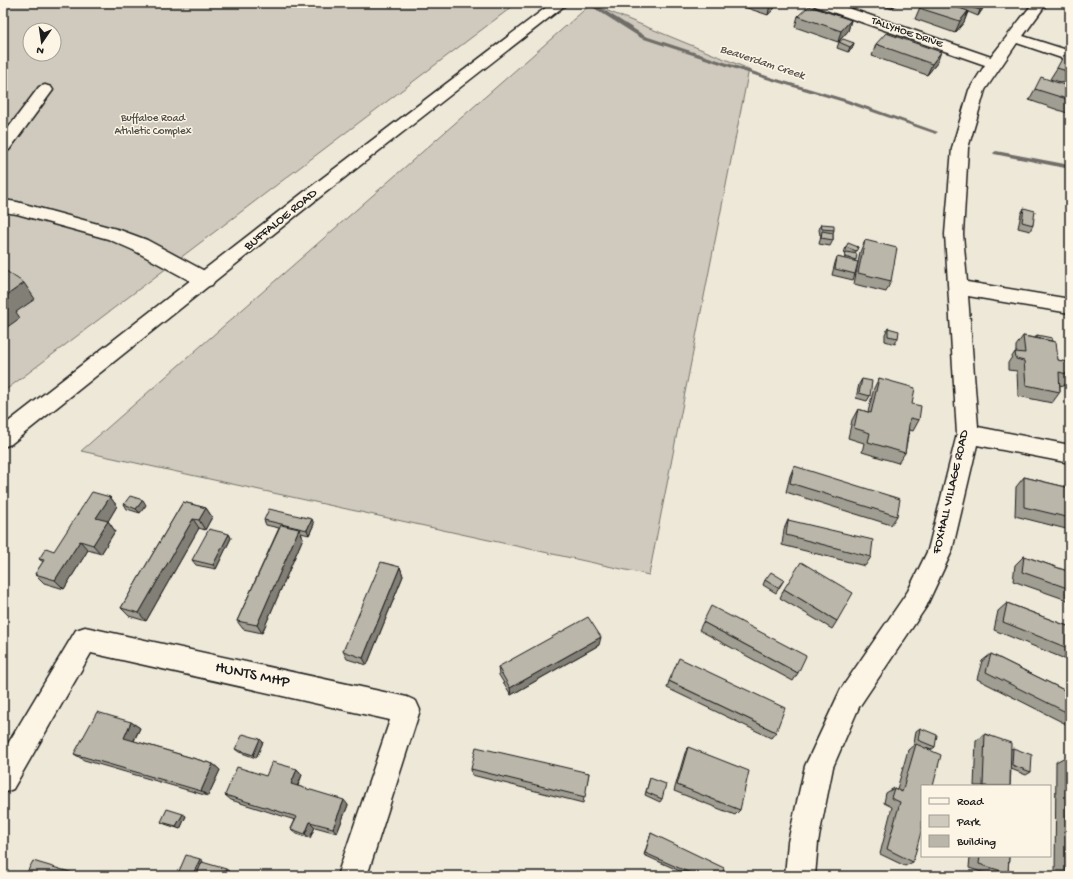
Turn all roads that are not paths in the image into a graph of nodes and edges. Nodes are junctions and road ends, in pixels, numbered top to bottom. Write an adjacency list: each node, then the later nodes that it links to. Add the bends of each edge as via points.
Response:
1 (561, 3): 10 (street, BUFFALOE ROAD)
2 (820, 3): 6 (street, TALLYHOE DRIVE)
3 (1040, 3): 4 (street, FOXHALL VILLAGE ROAD)
4 (1015, 38): 5 (street); 6 (street, FOXHALL VILLAGE ROAD)
5 (1070, 56)
6 (994, 63): 11 (street, FOXHALL VILLAGE ROAD, via 977,90 960,148 954,234)
7 (45, 90): 8 (street)
8 (3, 146)
9 (3, 206): 10 (street, via 114,234)
10 (205, 280): 13 (street, BUFFALOE ROAD)
11 (958, 287): 12 (street); 14 (street, FOXHALL VILLAGE ROAD)
12 (1070, 306)
13 (6, 432)
14 (968, 434): 15 (street); 18 (street, FOXHALL VILLAGE ROAD, via 940,551 917,599 850,698 819,766 803,842)
15 (1070, 454)
16 (3, 779): 17 (street, HUNTS MHP, via 85,639 407,710)
17 (352, 876)
18 (800, 876)

